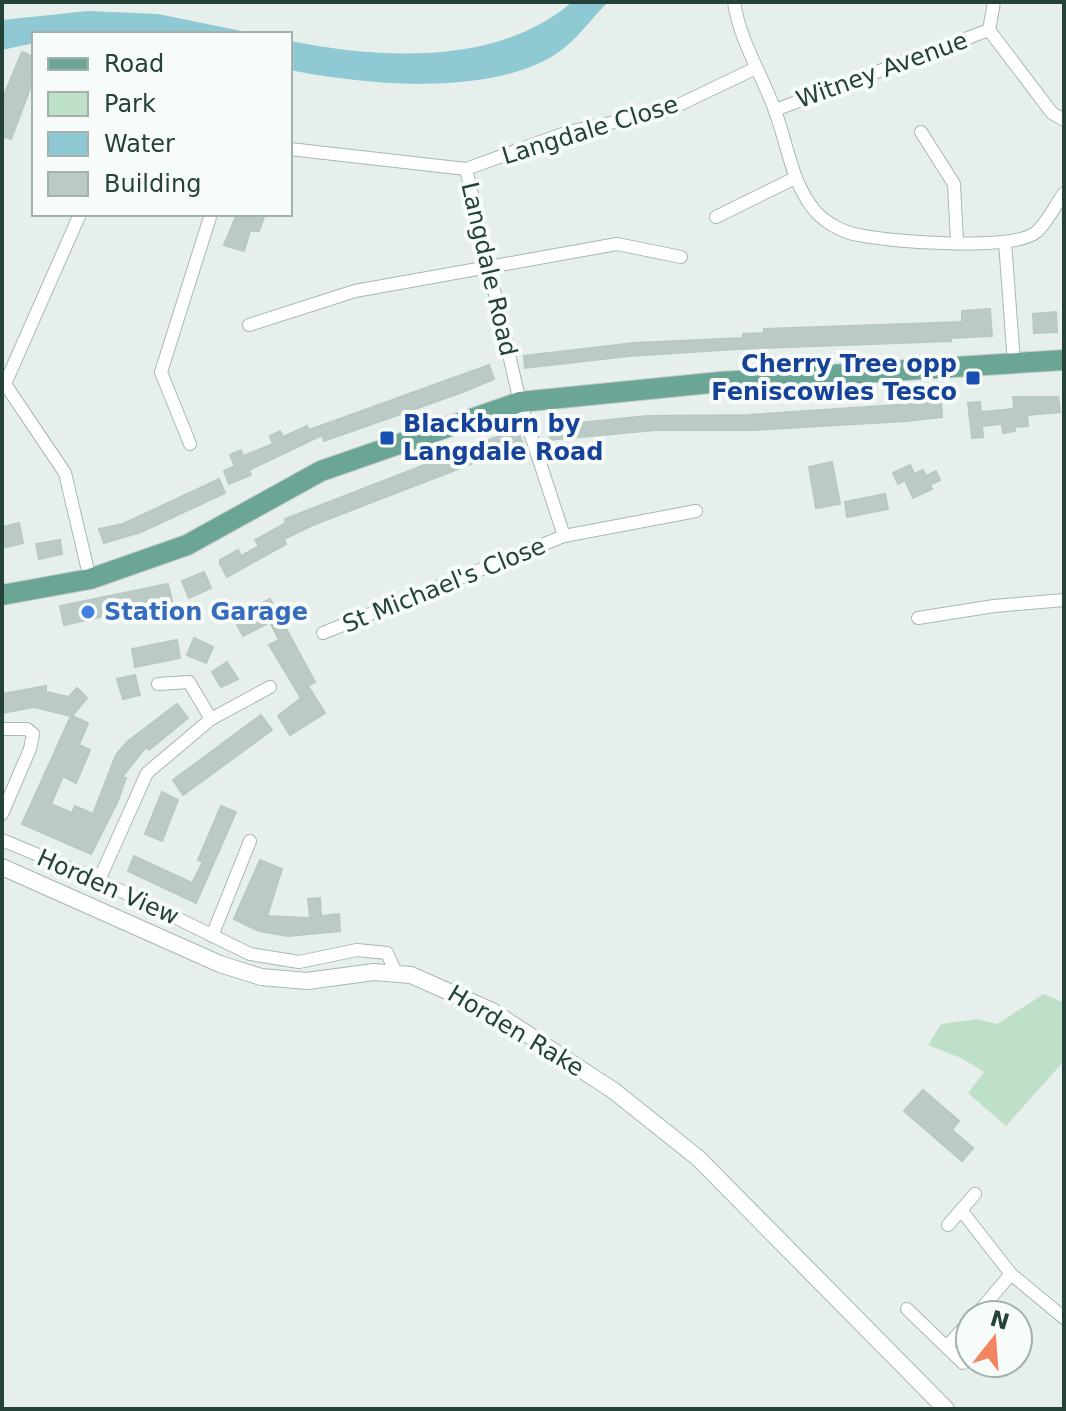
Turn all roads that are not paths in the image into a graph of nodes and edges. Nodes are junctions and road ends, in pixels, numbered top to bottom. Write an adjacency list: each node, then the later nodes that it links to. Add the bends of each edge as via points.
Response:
1 (734, 2): 4 (street)
2 (994, 2): 3 (street)
3 (989, 30): 5 (street, Witney Avenue); 6 (street, via 1052,113)
4 (756, 68): 5 (street); 9 (street, Langdale Close, via 666,111 568,132)
5 (775, 110): 10 (street)
6 (1064, 120)
7 (921, 132): 15 (street, via 954,184)
8 (292, 149): 9 (street, Langdale Road)
9 (466, 169): 18 (street, Langdale Road)
10 (795, 178): 14 (street); 15 (street, via 817,213 856,235)
11 (1064, 193): 16 (street, via 1035,233)
12 (79, 216): 22 (street)
13 (210, 216): 24 (street, via 161,372)
14 (716, 217)
15 (957, 242): 16 (street)
16 (1005, 242): 21 (street)
17 (681, 257): 18 (street, via 617,244)
18 (486, 268): 19 (street, via 355,291); 23 (street, Langdale Road)
19 (249, 325)
20 (1064, 360): 21 (main road)
21 (1014, 363): 23 (main road, via 720,382)
22 (4, 387): 27 (street, via 65,473)
23 (520, 402): 26 (street, St Michael's Close); 27 (main road, via 321,471 187,545)
24 (190, 444)
25 (696, 511): 26 (street, St Michael's Close)
26 (564, 536): 31 (street, St Michael's Close)
27 (90, 579): 28 (main road)
28 (2, 595)
29 (1064, 600): 30 (street)
30 (918, 618)
31 (323, 633)
32 (158, 684): 34 (street, via 189,682)
33 (270, 687): 34 (street)
34 (211, 719): 40 (street, via 147,773)
35 (2, 729): 36 (street, via 33,734)
36 (2, 814)
37 (2, 840): 40 (street, Horden View)
38 (250, 841): 41 (street)
39 (2, 867): 42 (street, Horden Rake, via 220,964 261,977 307,981)
40 (99, 880): 41 (street, Horden View)
41 (212, 936): 42 (street, Horden View, via 250,954 299,962 357,950 387,953)
42 (396, 973): 53 (street, Horden Rake, via 428,981 492,1011 614,1091 732,1190)
43 (975, 1194): 44 (street)
44 (961, 1210): 45 (street); 46 (street)
45 (948, 1225)
46 (1011, 1274): 47 (street); 49 (street)
47 (990, 1299)
48 (907, 1309): 51 (street)
49 (1064, 1318)
50 (954, 1338): 51 (street)
51 (948, 1345): 52 (street)
52 (954, 1352)
53 (946, 1409)

